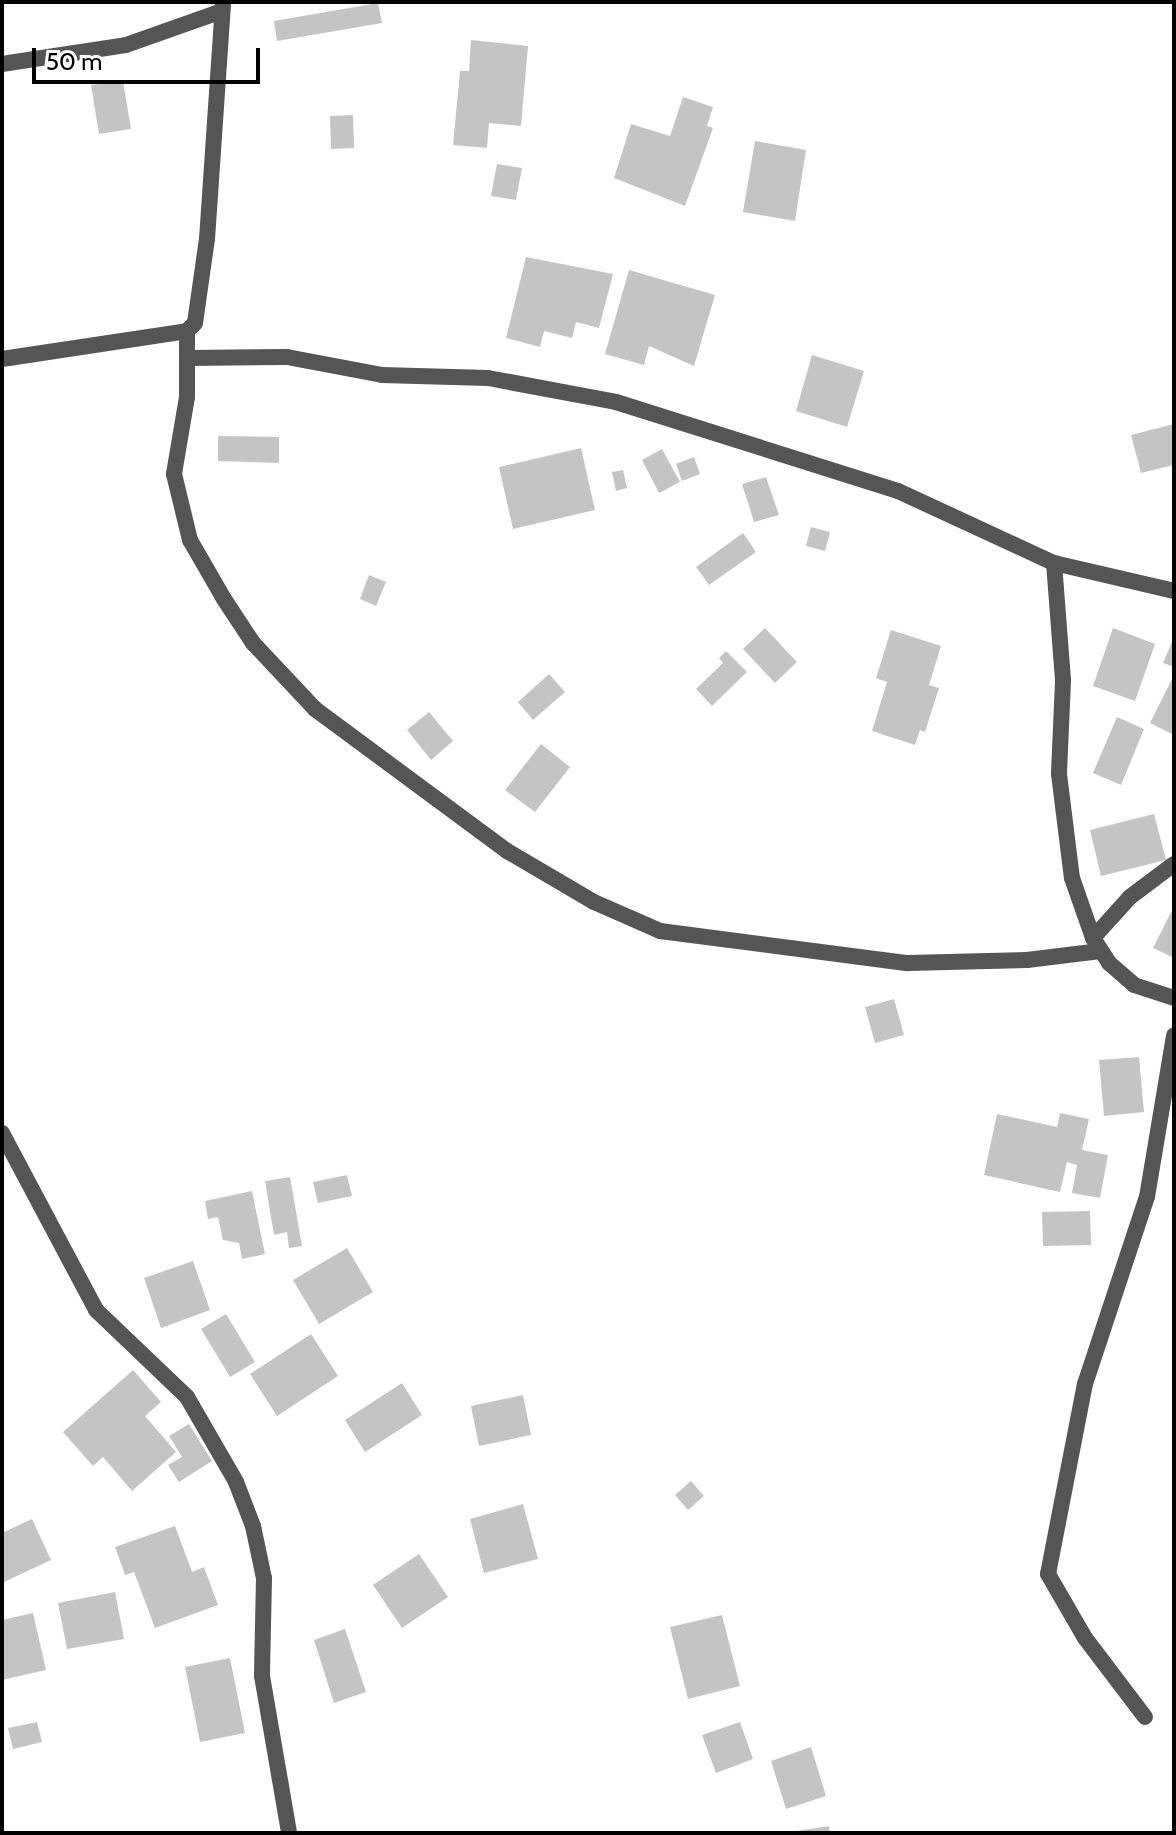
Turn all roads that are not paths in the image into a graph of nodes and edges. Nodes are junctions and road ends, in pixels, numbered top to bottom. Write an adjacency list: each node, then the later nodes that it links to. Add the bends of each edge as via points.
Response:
1 (222, 7): 2 (street, via 126,45); 3 (street, via 207,239 197,315)
2 (2, 64)
3 (187, 331): 4 (street); 5 (street)
4 (189, 358): 6 (street, via 287,357 382,375 488,378 616,402 898,491); 9 (street, via 174,474 190,540 224,599 262,654 315,709 507,851 594,902 660,931 908,963 1027,960)
5 (2, 359)
6 (1054, 563): 7 (street); 9 (street, via 1063,681 1062,826 1072,878)
7 (1174, 591)
8 (1174, 864): 9 (street, via 1130,897)
9 (1096, 944): 10 (street, via 1134,985)
10 (1174, 998)
11 (1174, 1035): 13 (street, via 1147,1197 1085,1384 1048,1574 1085,1638)
12 (2, 1133): 14 (street, via 96,1310 187,1397 236,1482 264,1578 262,1676)
13 (1145, 1717)
14 (289, 1833)

